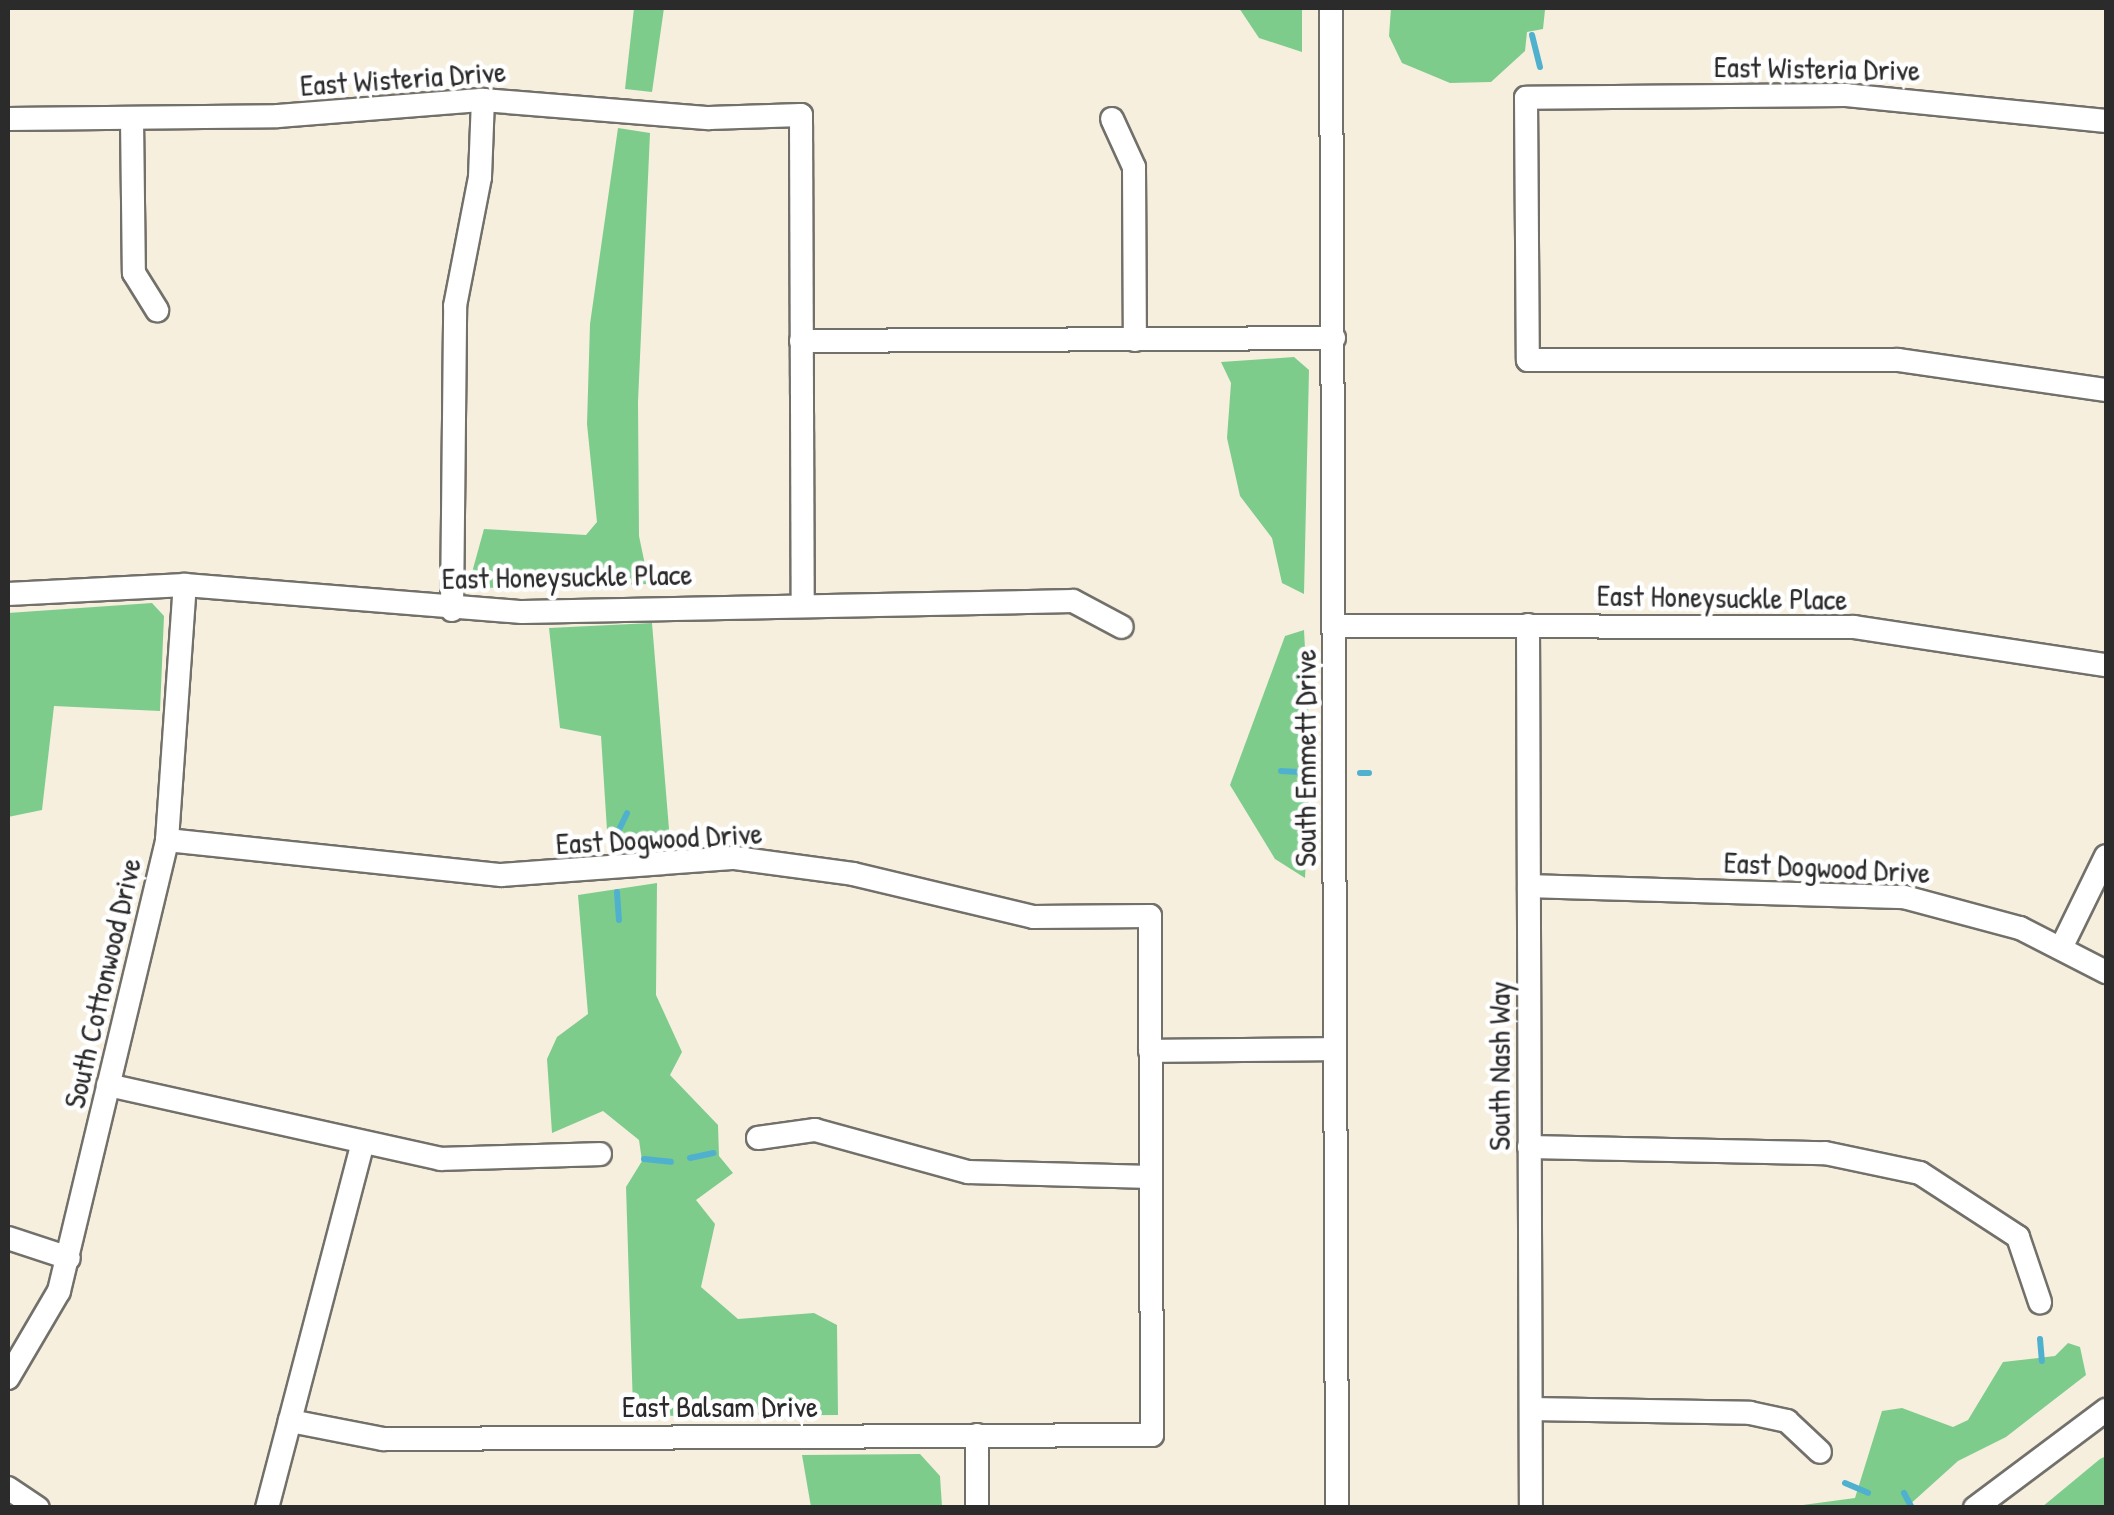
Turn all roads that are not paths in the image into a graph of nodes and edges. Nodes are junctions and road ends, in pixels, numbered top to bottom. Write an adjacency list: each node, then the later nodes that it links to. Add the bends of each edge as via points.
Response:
1 (1331, 8): 8 (street, South Emmett Drive)
2 (483, 100): 5 (street, East Wisteria Drive); 10 (street, East Wisteria Drive, via 709,118 801,115); 15 (street, via 480,177 455,306)
3 (8, 118): 5 (street, East Wisteria Drive)
4 (1112, 118): 9 (street, via 1134,167)
5 (132, 119): 7 (street, via 134,273)
6 (2106, 121): 11 (street, East Wisteria Drive, via 1846,95 1526,98 1528,360 1898,360)
7 (157, 310)
8 (1334, 338): 9 (street); 17 (street, South Emmett Drive)
9 (1135, 340): 10 (street)
10 (801, 341): 14 (street)
11 (2106, 390)
12 (185, 585): 13 (street, East Honeysuckle Place); 15 (street, East Honeysuckle Place); 20 (street, South Cottonwood Drive)
13 (8, 594)
14 (803, 602): 15 (street, East Honeysuckle Place); 18 (street, East Honeysuckle Place, via 1073,600)
15 (452, 610)
16 (1528, 625): 17 (street, East Honeysuckle Place); 19 (street, East Honeysuckle Place, via 1854,628); 22 (street, South Nash Way)
17 (1334, 626): 25 (street, South Emmett Drive)
18 (1122, 627)
19 (2106, 665)
20 (167, 840): 26 (street, East Dogwood Drive, via 502,875 735,858 854,874 1033,917 1150,916); 27 (street, South Cottonwood Drive)
21 (2106, 856): 23 (street)
22 (1529, 886): 23 (street, East Dogwood Drive, via 1904,896); 30 (street, South Nash Way)
23 (2062, 946): 24 (street, East Dogwood Drive)
24 (2106, 972)
25 (1336, 1048): 26 (street); 46 (street, South Emmett Drive)
26 (1150, 1051): 32 (street)
27 (108, 1085): 29 (street); 34 (street, South Cottonwood Drive)
28 (758, 1138): 32 (street, via 815,1130 968,1172)
29 (362, 1145): 31 (street, via 441,1159); 39 (street)
30 (1529, 1147): 35 (street, via 1825,1153 1920,1173 2018,1237); 37 (street, South Nash Way)
31 (600, 1154)
32 (1151, 1178): 40 (street, East Balsam Drive, via 1152,1436)
33 (8, 1238): 34 (street)
34 (68, 1258): 36 (street, South Cottonwood Drive, via 43,1326)
35 (2040, 1302)
36 (8, 1378)
37 (1530, 1410): 41 (street, via 1750,1414 1787,1421); 47 (street, South Nash Way)
38 (2106, 1410): 48 (street)
39 (290, 1421): 40 (street, East Balsam Drive, via 382,1439); 44 (street)
40 (977, 1435): 45 (street)
41 (1820, 1452)
42 (8, 1488): 43 (street)
43 (38, 1508)
44 (266, 1508)
45 (977, 1508)
46 (1337, 1508)
47 (1531, 1508)
48 (1975, 1508)

